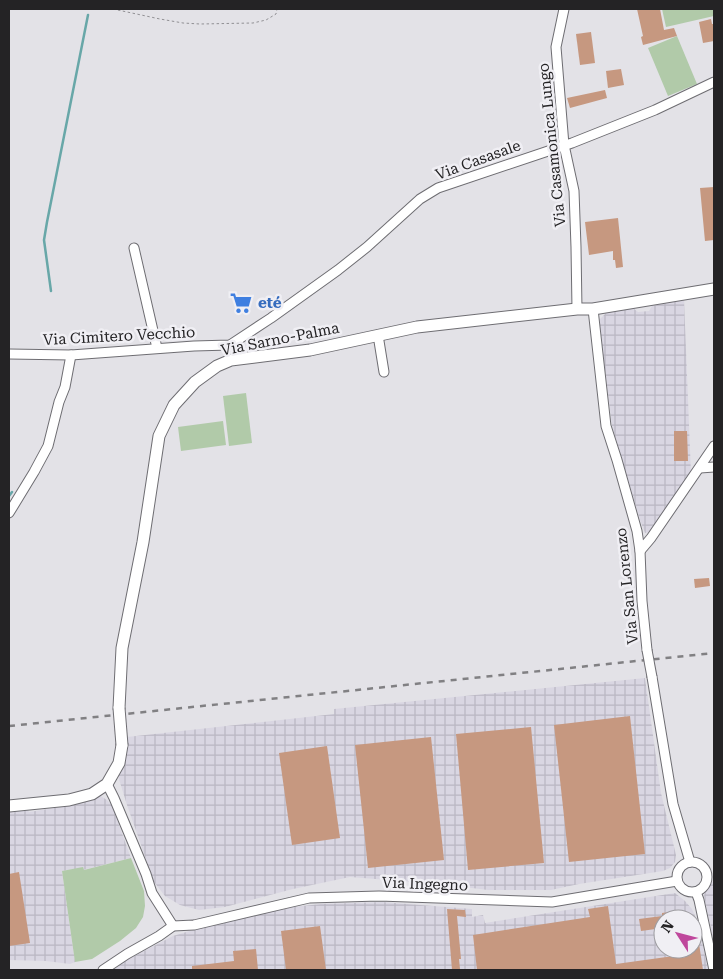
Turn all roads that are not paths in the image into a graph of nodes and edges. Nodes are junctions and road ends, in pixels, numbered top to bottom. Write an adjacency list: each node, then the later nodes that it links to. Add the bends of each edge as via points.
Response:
1 (564, 9): 3 (street, Via Casamonica Lungo, via 556,47)
2 (714, 82): 3 (street, Via Casasale, via 655,110)
3 (564, 145): 6 (street, Via Casamonica Lungo, via 574,191); 9 (street, Via Casasale, via 438,188 420,199 338,270)
4 (134, 248): 10 (street)
5 (714, 289): 7 (main road, Via Sarno-Palma)
6 (577, 309): 7 (main road, Via Sarno-Palma); 8 (main road, Via Sarno-Palma, via 417,327)
7 (593, 309): 19 (street, Via San Lorenzo, via 606,426 635,522)
8 (378, 335): 13 (main road, Via Sarno-Palma, via 310,350); 14 (street)
9 (230, 345): 10 (street, Via Cimitero Vecchio); 13 (street)
10 (157, 348): 12 (street, Via Cimitero Vecchio)
11 (9, 354): 12 (street, Via Cimitero Vecchio)
12 (71, 355): 18 (street, via 48,446)
13 (246, 358): 20 (main road, Via Sarno-Palma, bridge, via 217,366 195,382 174,405 159,436 122,648 122,745 119,763)
14 (384, 372)
15 (714, 446): 17 (street)
16 (714, 467): 17 (street)
17 (700, 468): 19 (street)
18 (9, 513)
19 (640, 551): 22 (street, Via San Lorenzo, bridge, via 647,650 673,804)
20 (107, 784): 21 (main road, via 92,794 69,800); 26 (street, via 152,893)
21 (9, 806)
22 (690, 862): 23 (street, via 703,866); 24 (street, via 679,868)
23 (711, 874): 25 (street)
24 (677, 881): 25 (street, via 684,890); 26 (street, Via Ingegno, via 552,902 379,896 309,898 194,925)
25 (696, 892): 28 (street)
26 (173, 926): 27 (street)
27 (103, 970)
28 (714, 970)

